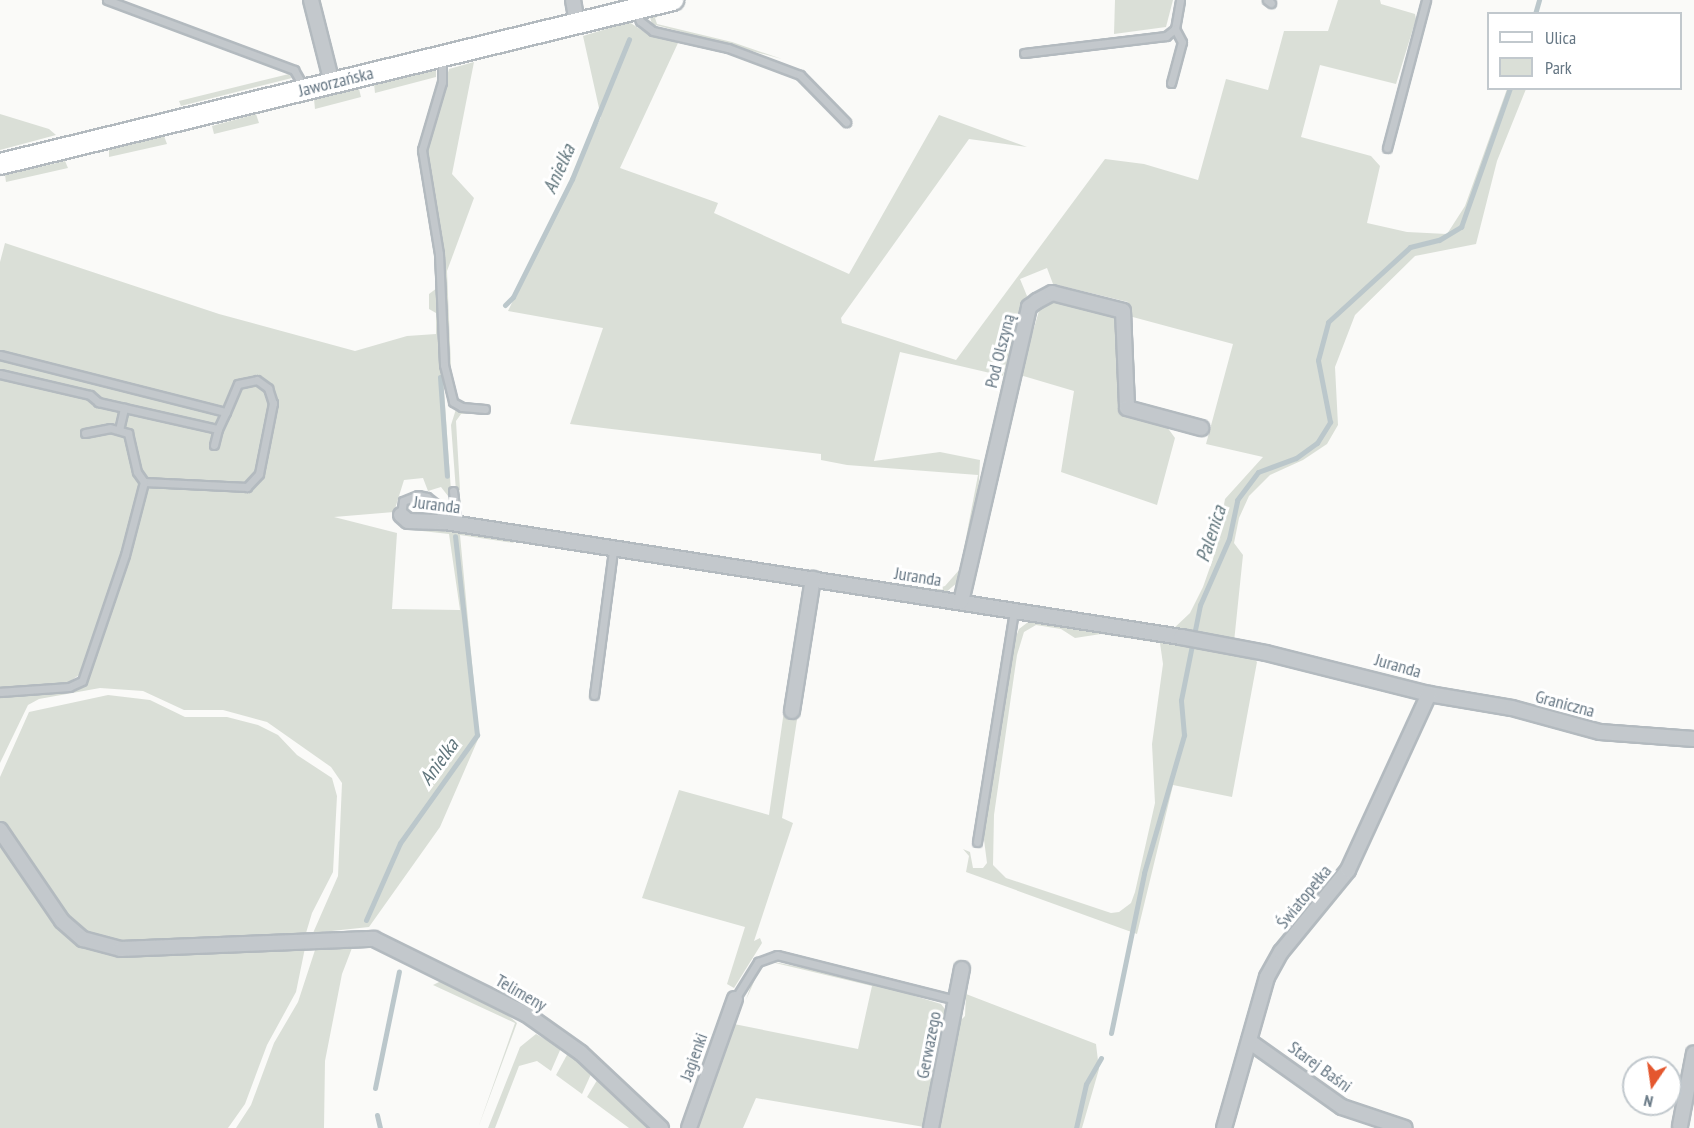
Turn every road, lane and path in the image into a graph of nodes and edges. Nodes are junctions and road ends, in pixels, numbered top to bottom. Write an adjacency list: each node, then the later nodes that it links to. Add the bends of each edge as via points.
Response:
1 (107, 0): 14 (lane, via 294,70)
2 (312, 0): 12 (street)
3 (573, 0): 8 (street)
4 (673, 0): 7 (street, Jaworzańska)
5 (1180, 0): 9 (lane)
6 (1426, 0): 16 (lane)
7 (635, 9): 8 (street, Jaworzańska); 15 (lane, via 640,21 653,31 728,48 800,75)
8 (577, 22): 11 (street, Jaworzańska)
9 (1175, 29): 10 (lane, via 1166,36); 13 (lane, via 1182,42)
10 (1024, 53)
11 (442, 56): 12 (street, Jaworzańska); 21 (lane, via 442,82 422,150 439,254 444,365 453,402)
12 (332, 83): 14 (street, Jaworzańska)
13 (1171, 83)
14 (304, 90): 17 (street, Jaworzańska)
15 (846, 122)
16 (1387, 148)
17 (0, 164)
18 (0, 355): 22 (lane)
19 (0, 375): 20 (lane, via 90,395 98,402)
20 (124, 408): 24 (lane); 25 (lane)
21 (485, 409)
22 (226, 412): 24 (lane); 28 (lane, via 235,388 244,380 261,382 273,398 262,461 252,484 236,489 158,480)
23 (1202, 428): 34 (street, Pod Olszyną, via 1127,408 1123,310 1052,293 1036,301 1029,307)
24 (218, 429): 27 (lane)
25 (119, 430): 26 (lane); 28 (lane, via 130,436 137,472)
26 (85, 433)
27 (214, 445)
28 (144, 482): 36 (lane, via 125,555 82,681 69,687)
29 (453, 491): 31 (lane)
30 (400, 514): 31 (street, Juranda, via 408,521); 31 (lane, via 408,498 427,497)
31 (451, 524): 32 (street, Juranda)
32 (613, 550): 33 (street, Juranda); 38 (lane)
33 (813, 579): 34 (street, Juranda); 39 (street)
34 (961, 602): 35 (street, Juranda)
35 (1014, 611): 37 (street, Juranda, via 1202,641); 42 (lane)
36 (0, 692)
37 (1429, 693): 40 (street, Graniczna, via 1512,708 1600,732); 46 (street, Światopełka, via 1348,870 1273,964)
38 (594, 696)
39 (792, 711)
40 (1694, 739)
41 (0, 830): 49 (street, Telimeny, via 62,921 95,944 136,948 374,939 526,1014 581,1053)
42 (977, 842)
43 (962, 969): 45 (street, Gerwazego)
44 (735, 999): 45 (lane, via 758,962 777,955); 50 (street, Jagienki)
45 (956, 1000): 51 (street, Gerwazego)
46 (1249, 1041): 52 (street, Światopełka); 53 (street, Starej Baśni, via 1342,1107)
47 (1694, 1053): 48 (street)
48 (1680, 1126)
49 (661, 1128)
50 (689, 1128)
51 (931, 1128)
52 (1224, 1128)
53 (1405, 1128)

